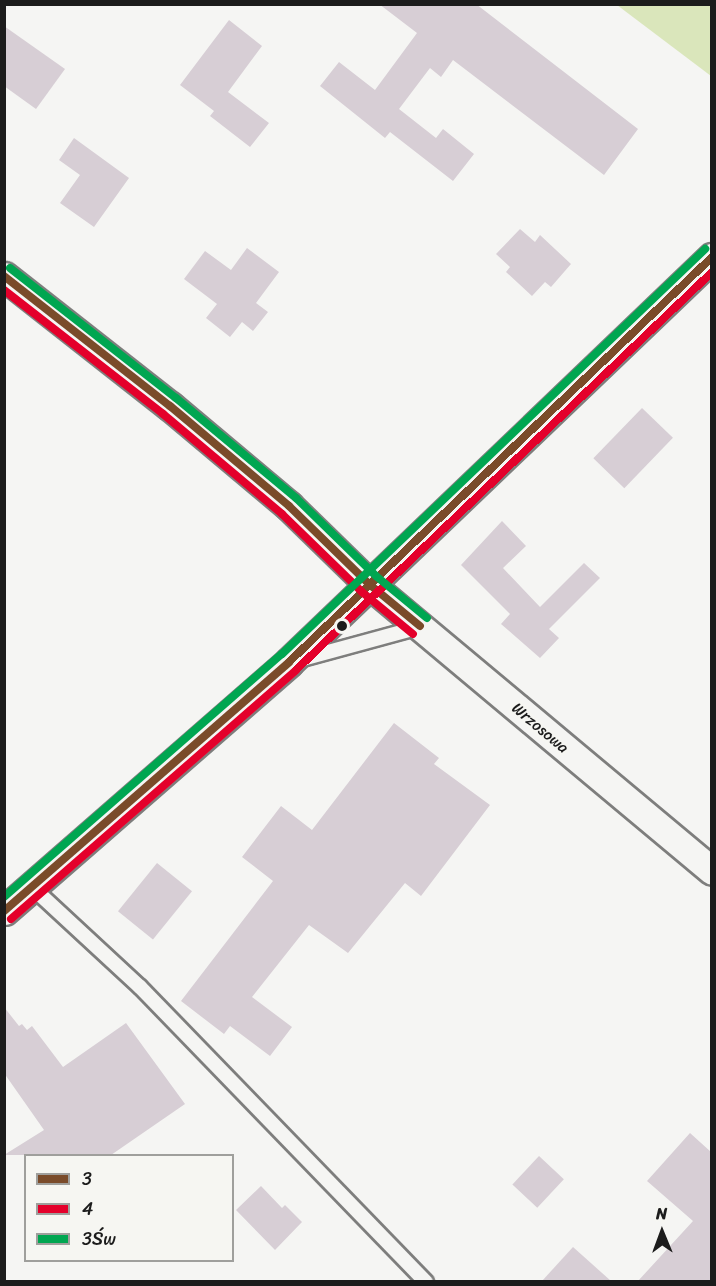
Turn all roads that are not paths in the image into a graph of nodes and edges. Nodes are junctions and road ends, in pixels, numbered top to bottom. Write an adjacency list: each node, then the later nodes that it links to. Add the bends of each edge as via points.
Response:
1 (711, 257): 3 (street)
2 (4, 276): 3 (street, Wrzosowa, via 170,406 289,506)
3 (369, 584): 4 (street, Wrzosowa); 5 (street)
4 (420, 627): 5 (lane); 6 (street, Wrzosowa)
5 (289, 663): 7 (street)
6 (711, 871)
7 (33, 888): 8 (street); 9 (lane, via 140,987)
8 (4, 911)
9 (426, 1281)

